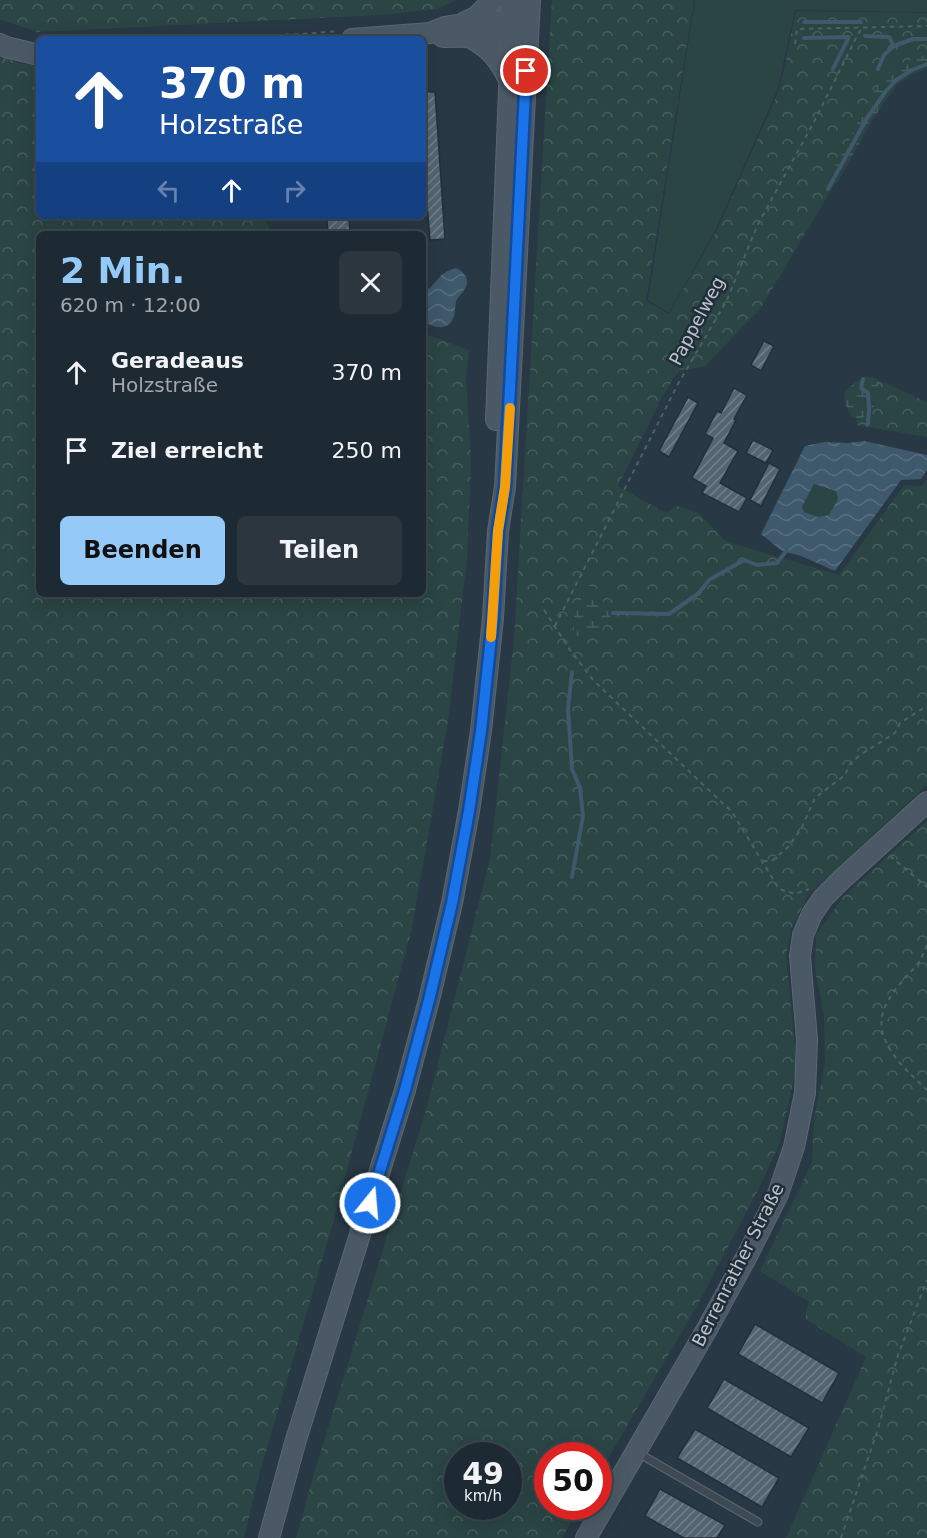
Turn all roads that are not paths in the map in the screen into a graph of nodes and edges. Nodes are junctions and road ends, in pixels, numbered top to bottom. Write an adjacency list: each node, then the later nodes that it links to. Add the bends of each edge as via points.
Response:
1 (493, 0): 5 (main road)
2 (511, 0): 4 (main road)
3 (530, 0): 4 (main road)
4 (516, 29): 5 (main road); 9 (main road); 10 (main road, via 523,140 505,487)
5 (465, 31): 6 (main road, via 446,27 430,33); 9 (main road, via 497,58)
6 (391, 36)
7 (0, 44): 8 (main road)
8 (36, 54)
9 (509, 81): 10 (main road, via 494,490)
10 (498, 531): 14 (main road, via 481,731 452,903 405,1090)
11 (927, 802): 12 (main road, Berrenrather Straße, via 823,898 812,914 800,956 807,1051 805,1093 794,1148 778,1194 748,1254)
12 (636, 1452): 13 (lane); 15 (main road, Berrenrather Straße)
13 (758, 1522)
14 (269, 1538)
15 (586, 1538)

